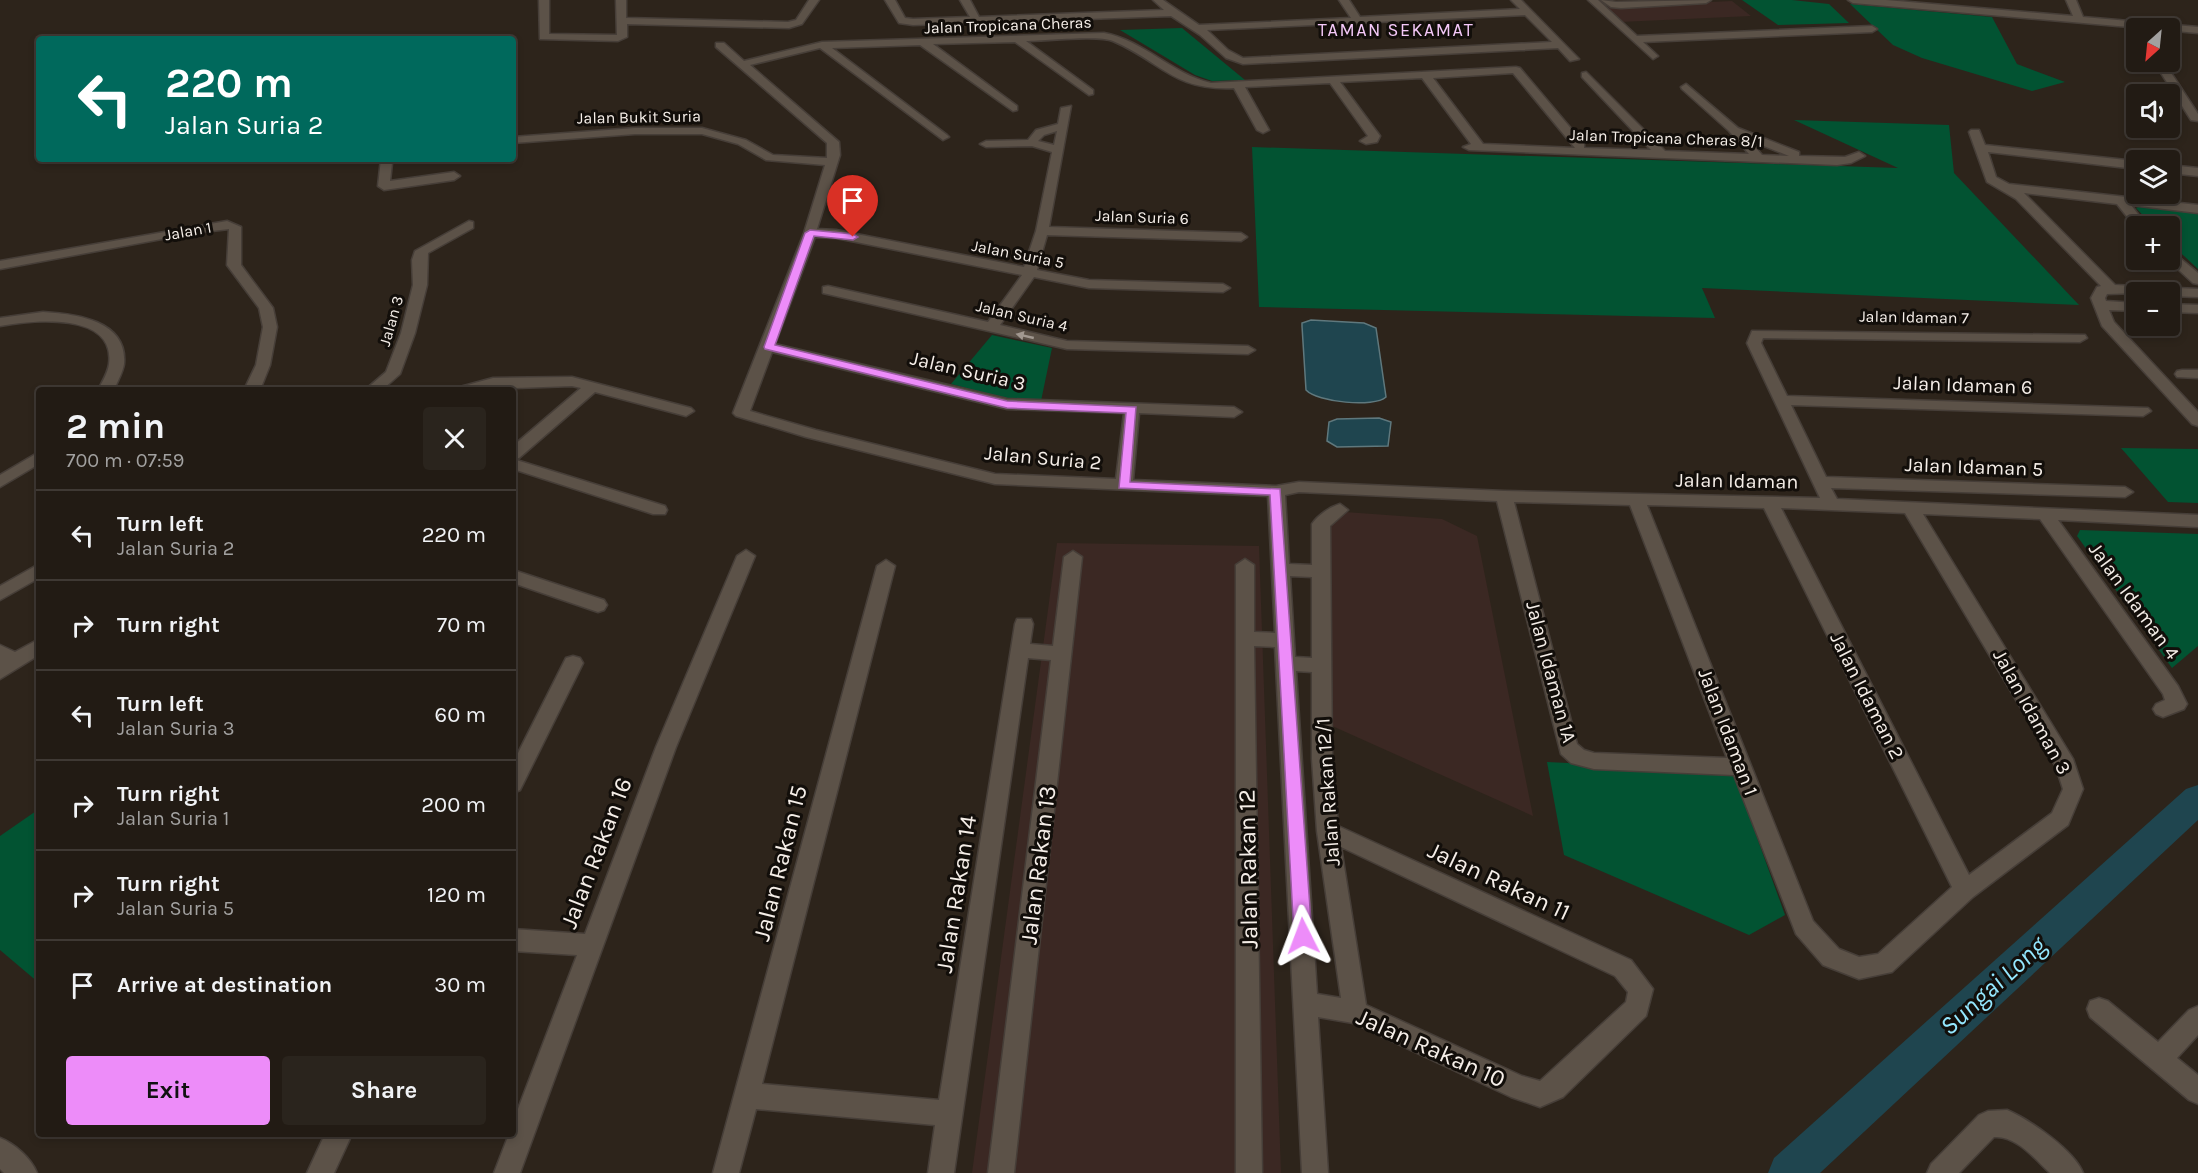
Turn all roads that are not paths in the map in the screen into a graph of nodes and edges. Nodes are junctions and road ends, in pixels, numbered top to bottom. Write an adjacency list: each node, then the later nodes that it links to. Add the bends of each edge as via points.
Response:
1 (544, 0): 19 (street, via 544,37 622,37)
2 (621, 0): 19 (street)
3 (813, 0): 19 (street, via 799,22 789,25)
4 (890, 0): 20 (street, via 902,21)
5 (965, 0): 20 (street)
6 (1158, 0): 17 (street)
7 (1344, 0): 21 (street)
8 (1516, 0): 16 (street)
9 (1593, 0): 27 (street)
10 (1606, 0): 11 (street, via 1621,5)
11 (1706, 0)
12 (1853, 0): 15 (street)
13 (1976, 0): 15 (street)
14 (2071, 0): 18 (street)
15 (1980, 11): 18 (street)
16 (1527, 12): 21 (street); 32 (street)
17 (1171, 13): 20 (street); 23 (street)
18 (2079, 20): 22 (street)
19 (622, 21)
20 (977, 21)
21 (1358, 21): 23 (street)
22 (2126, 26)
23 (1197, 28): 32 (street, via 1231,59 1244,61)
24 (1872, 28): 27 (street)
25 (2180, 29): 26 (street)
26 (2198, 30)
27 (1635, 39): 33 (street)
28 (1019, 40): 29 (street, Jalan Tropicana Cheras); 40 (street, Jalan Tropicana Cheras, via 1115,38 1199,85); 42 (street)
29 (924, 43): 31 (street, Jalan Tropicana Cheras); 43 (street)
30 (720, 45): 35 (street)
31 (822, 45): 35 (street, Jalan Tropicana Cheras); 50 (street)
32 (1560, 45): 34 (street)
33 (1653, 56)
34 (1574, 59)
35 (742, 64): 63 (street, via 833,142)
36 (2165, 72): 45 (street)
37 (1586, 75): 58 (street)
38 (1426, 76): 39 (street, Jalan Tropicana Cheras); 55 (street, Jalan Tropicana Cheras, via 1516,70); 58 (street, Jalan Tropicana Cheras 8/1, via 1474,147)
39 (1334, 80): 40 (street, Jalan Tropicana Cheras); 52 (street, via 1374,136)
40 (1238, 85): 48 (street)
41 (1686, 87): 47 (street)
42 (1089, 92)
43 (1013, 108)
44 (1067, 108): 46 (street)
45 (2195, 118)
46 (1063, 127): 53 (street, via 1041,131); 57 (street)
47 (1733, 129): 60 (street); 61 (street)
48 (1263, 130)
49 (1975, 132): 56 (street)
50 (943, 137)
51 (516, 140): 63 (street, Jalan Bukit Suria, via 691,131 724,135 770,158)
52 (1366, 141)
53 (1032, 143): 54 (street); 57 (street)
54 (986, 144)
55 (1580, 146)
56 (1981, 148): 64 (street); 70 (street, via 1991,179)
57 (1058, 150): 75 (street)
58 (1662, 155): 60 (street, Jalan Tropicana Cheras 8/1)
59 (1859, 156): 61 (street, Jalan Tropicana Cheras 8/1, via 1847,161)
60 (1759, 158): 61 (street, Jalan Tropicana Cheras 8/1)
61 (1808, 160)
62 (386, 162): 68 (street, via 383,191)
63 (831, 162): 76 (street)
64 (2126, 164)
65 (2180, 170): 66 (street)
66 (2184, 170): 67 (street); 69 (street)
67 (2198, 172)
68 (454, 176)
69 (2198, 182)
70 (2006, 188): 71 (street); 83 (street, via 2020,196)
71 (2121, 201): 72 (street); 73 (street)
72 (2198, 209)
73 (2133, 216)
74 (469, 225): 100 (street, Jalan 3, via 422,251 420,285 408,333 393,374)
75 (1042, 231): 77 (street, Jalan Suria 6); 80 (street)
76 (810, 233): 80 (street, Jalan Suria 5, via 836,234); 93 (street)
77 (1241, 237)
78 (2180, 263): 81 (street)
79 (0, 265): 99 (street, Jalan 1, via 204,227 235,227 234,265 266,308 270,327 263,365)
80 (1029, 274): 82 (street, Jalan Suria 5, via 1089,284); 91 (street)
81 (2198, 280)
82 (1223, 288)
83 (2111, 289): 85 (street); 86 (street, via 2102,290 2097,298)
84 (828, 290): 91 (street, Jalan Suria 4)
85 (2198, 293)
86 (2100, 305): 87 (street); 107 (street, via 2107,323)
87 (2126, 306)
88 (2180, 308): 89 (street)
89 (2198, 309)
90 (0, 322): 98 (street, via 45,315 73,317 101,328 114,341 116,357)
91 (991, 328): 94 (street, Jalan Suria 4, one-way to 91, via 1060,344)
92 (2080, 338): 102 (street, Jalan Idaman 7, via 1757,334 1754,343)
93 (769, 347): 103 (street, Jalan Suria 3, via 1007,404); 113 (street, Jalan Suria 2, via 741,413 995,479)
94 (1248, 350)
95 (2182, 374): 96 (street)
96 (2198, 374)
97 (592, 386): 101 (street, via 561,381); 104 (street); 108 (street)
98 (108, 387)
99 (253, 387)
100 (377, 387)
101 (477, 387)
102 (1782, 400): 105 (street, Jalan Idaman 6); 112 (street)
103 (1132, 410): 106 (street, Jalan Suria 3); 113 (street)
104 (686, 411)
105 (2143, 411)
106 (1234, 412)
107 (2198, 421)
108 (516, 451)
109 (36, 459): 111 (street)
110 (516, 465): 121 (street)
111 (0, 482)
112 (1821, 482): 115 (street, Jalan Idaman 5); 119 (street)
113 (1124, 485): 114 (street, Jalan Suria 2)
114 (1276, 492): 116 (street, Jalan Idaman, via 1299,487); 129 (street)
115 (2125, 492)
116 (1504, 496): 117 (street, Jalan Idaman); 146 (street, Jalan Idaman 1A, via 1568,748 1578,757 1594,761)
117 (1636, 499): 118 (street, Jalan Idaman); 146 (street, Jalan Idaman 1)
118 (1769, 502): 119 (street, Jalan Idaman); 149 (street, Jalan Idaman 2)
119 (1831, 504): 120 (street, Jalan Idaman)
120 (1910, 507): 123 (street, Jalan Idaman); 149 (street, Jalan Idaman 3, via 2066,765 2073,789 2060,819)
121 (659, 510)
122 (1340, 510): 130 (street, Jalan Rakan 12/1, via 1321,524)
123 (2045, 514): 124 (street, Jalan Idaman); 145 (street, Jalan Idaman 4, via 2171,691 2177,704)
124 (2198, 521)
125 (746, 556): 151 (street, Jalan Rakan 16, via 666,747)
126 (1073, 556): 140 (street, Jalan Rakan 13)
127 (1245, 565): 136 (street, Jalan Rakan 12)
128 (886, 566): 160 (street, Jalan Rakan 15)
129 (1282, 570): 130 (street); 137 (street)
130 (1321, 571): 144 (street, Jalan Rakan 12/1)
131 (36, 572): 133 (street)
132 (516, 577): 134 (street)
133 (0, 594)
134 (598, 605)
135 (1024, 624): 139 (street, Jalan Rakan 14)
136 (1244, 639): 137 (street); 170 (street, Jalan Rakan 12, via 1251,1016)
137 (1286, 640): 143 (street)
138 (36, 647): 141 (street)
139 (1020, 651): 140 (street); 161 (street, Jalan Rakan 14)
140 (1061, 653): 169 (street, Jalan Rakan 13)
141 (5, 662)
142 (573, 663): 147 (street)
143 (1287, 664): 144 (street); 153 (street)
144 (1322, 665): 148 (street, Jalan Rakan 12/1, via 1322,759)
145 (2163, 709)
146 (1742, 767): 152 (street, Jalan Idaman 1, via 1804,927)
147 (516, 778)
148 (1328, 831): 155 (street, Jalan Rakan 12/1); 158 (street, Jalan Rakan 11, via 1623,969 1641,989 1637,1008)
149 (1965, 890): 152 (street, Jalan Idaman 3, via 1884,964 1859,968)
150 (516, 940): 151 (street)
151 (590, 945): 166 (street, Jalan Rakan 16)
152 (1831, 957)
153 (1307, 1004): 155 (street, Jalan Rakan 10); 171 (street)
154 (2099, 1009): 157 (street)
155 (1355, 1012): 158 (street, Jalan Rakan 10, via 1520,1088 1540,1094)
156 (2198, 1018): 157 (street)
157 (2159, 1059): 159 (street)
158 (1554, 1088)
159 (2198, 1091)
160 (747, 1095): 161 (street); 167 (street, Jalan Rakan 15)
161 (950, 1114): 168 (street, Jalan Rakan 14)
162 (338, 1137): 165 (street)
163 (0, 1152): 164 (street)
164 (24, 1173)
165 (320, 1173)
166 (507, 1173)
167 (726, 1173)
168 (941, 1173)
169 (1001, 1173)
170 (1249, 1173)
171 (1315, 1173)
172 (1940, 1173): 173 (street, via 1988,1124 2007,1123 2032,1139)
173 (2070, 1173)

